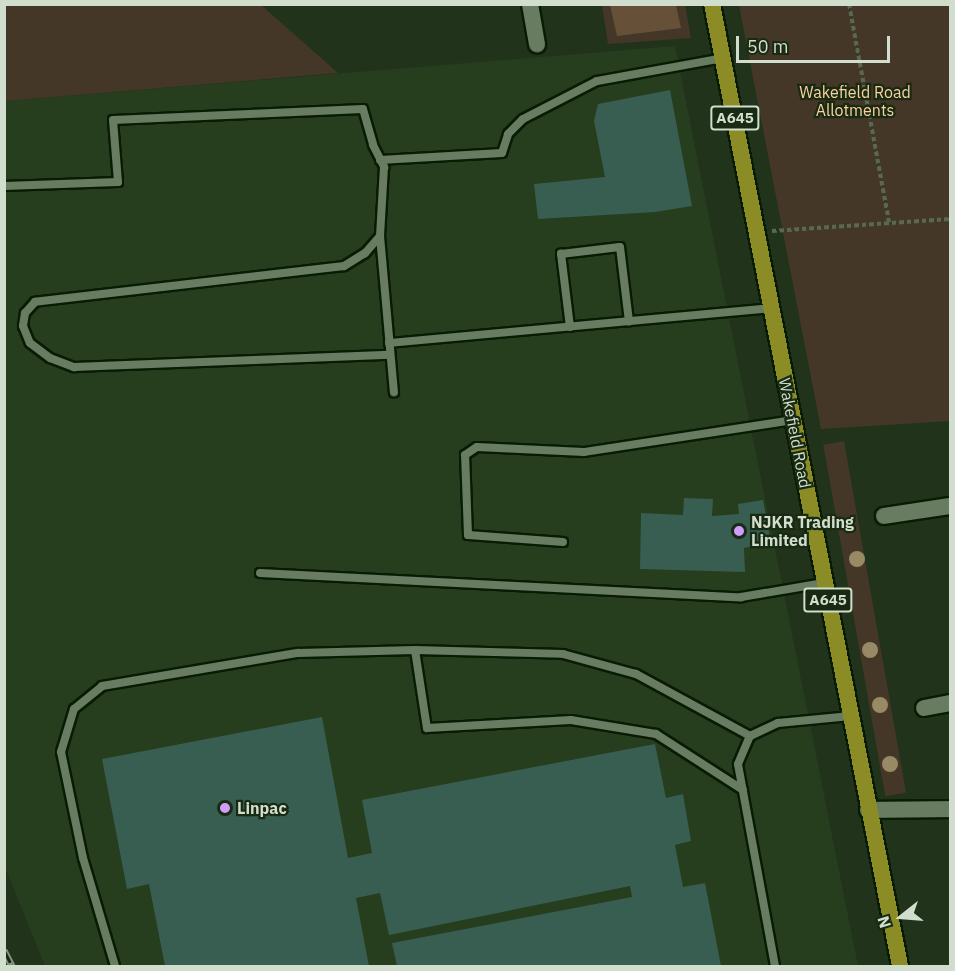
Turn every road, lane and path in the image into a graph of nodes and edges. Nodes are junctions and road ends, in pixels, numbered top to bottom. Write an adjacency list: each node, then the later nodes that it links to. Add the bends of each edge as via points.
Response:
1 (530, 4): 4 (street)
2 (712, 4): 5 (main road, Wakefield Road / A645)
3 (849, 4): 9 (path)
4 (537, 44)
5 (723, 58): 6 (lane, via 597,81 523,119 508,134 502,153); 10 (main road, Wakefield Road / A645)
6 (380, 160): 7 (lane, via 363,109 113,120 118,182); 11 (lane, via 384,166)
7 (4, 186)
8 (951, 219): 9 (path)
9 (889, 223): 10 (path)
10 (757, 232): 12 (main road, Wakefield Road / A645)
11 (380, 236): 15 (lane); 16 (lane, via 344,266 34,302 25,313 23,326 30,343 50,358 74,367)
12 (771, 308): 13 (lane); 18 (main road, Wakefield Road / A645)
13 (629, 321): 14 (lane); 14 (lane, via 620,247 561,254)
14 (570, 327): 15 (lane)
15 (389, 343): 16 (lane)
16 (390, 355): 17 (lane)
17 (394, 392)
18 (793, 420): 21 (lane, via 584,452 477,447 465,455 468,535); 23 (main road, Wakefield Road / A645)
19 (951, 506): 20 (street)
20 (884, 516)
21 (563, 542)
22 (260, 573): 23 (lane, via 741,597)
23 (824, 583): 27 (main road, Wakefield Road / A645)
24 (415, 650): 28 (lane, via 563,654 636,674); 29 (lane, via 427,728 571,720 656,734); 32 (lane, via 298,653 102,686 74,709 61,752 83,858)
25 (951, 703): 26 (street)
26 (924, 708)
27 (851, 716): 28 (lane, via 778,723); 31 (main road, Wakefield Road / A645)
28 (750, 736): 29 (lane, via 738,764)
29 (743, 790): 33 (lane)
30 (951, 809): 31 (street)
31 (868, 810): 34 (main road, Wakefield Road / A645)
32 (115, 966)
33 (775, 966)
34 (900, 966)

